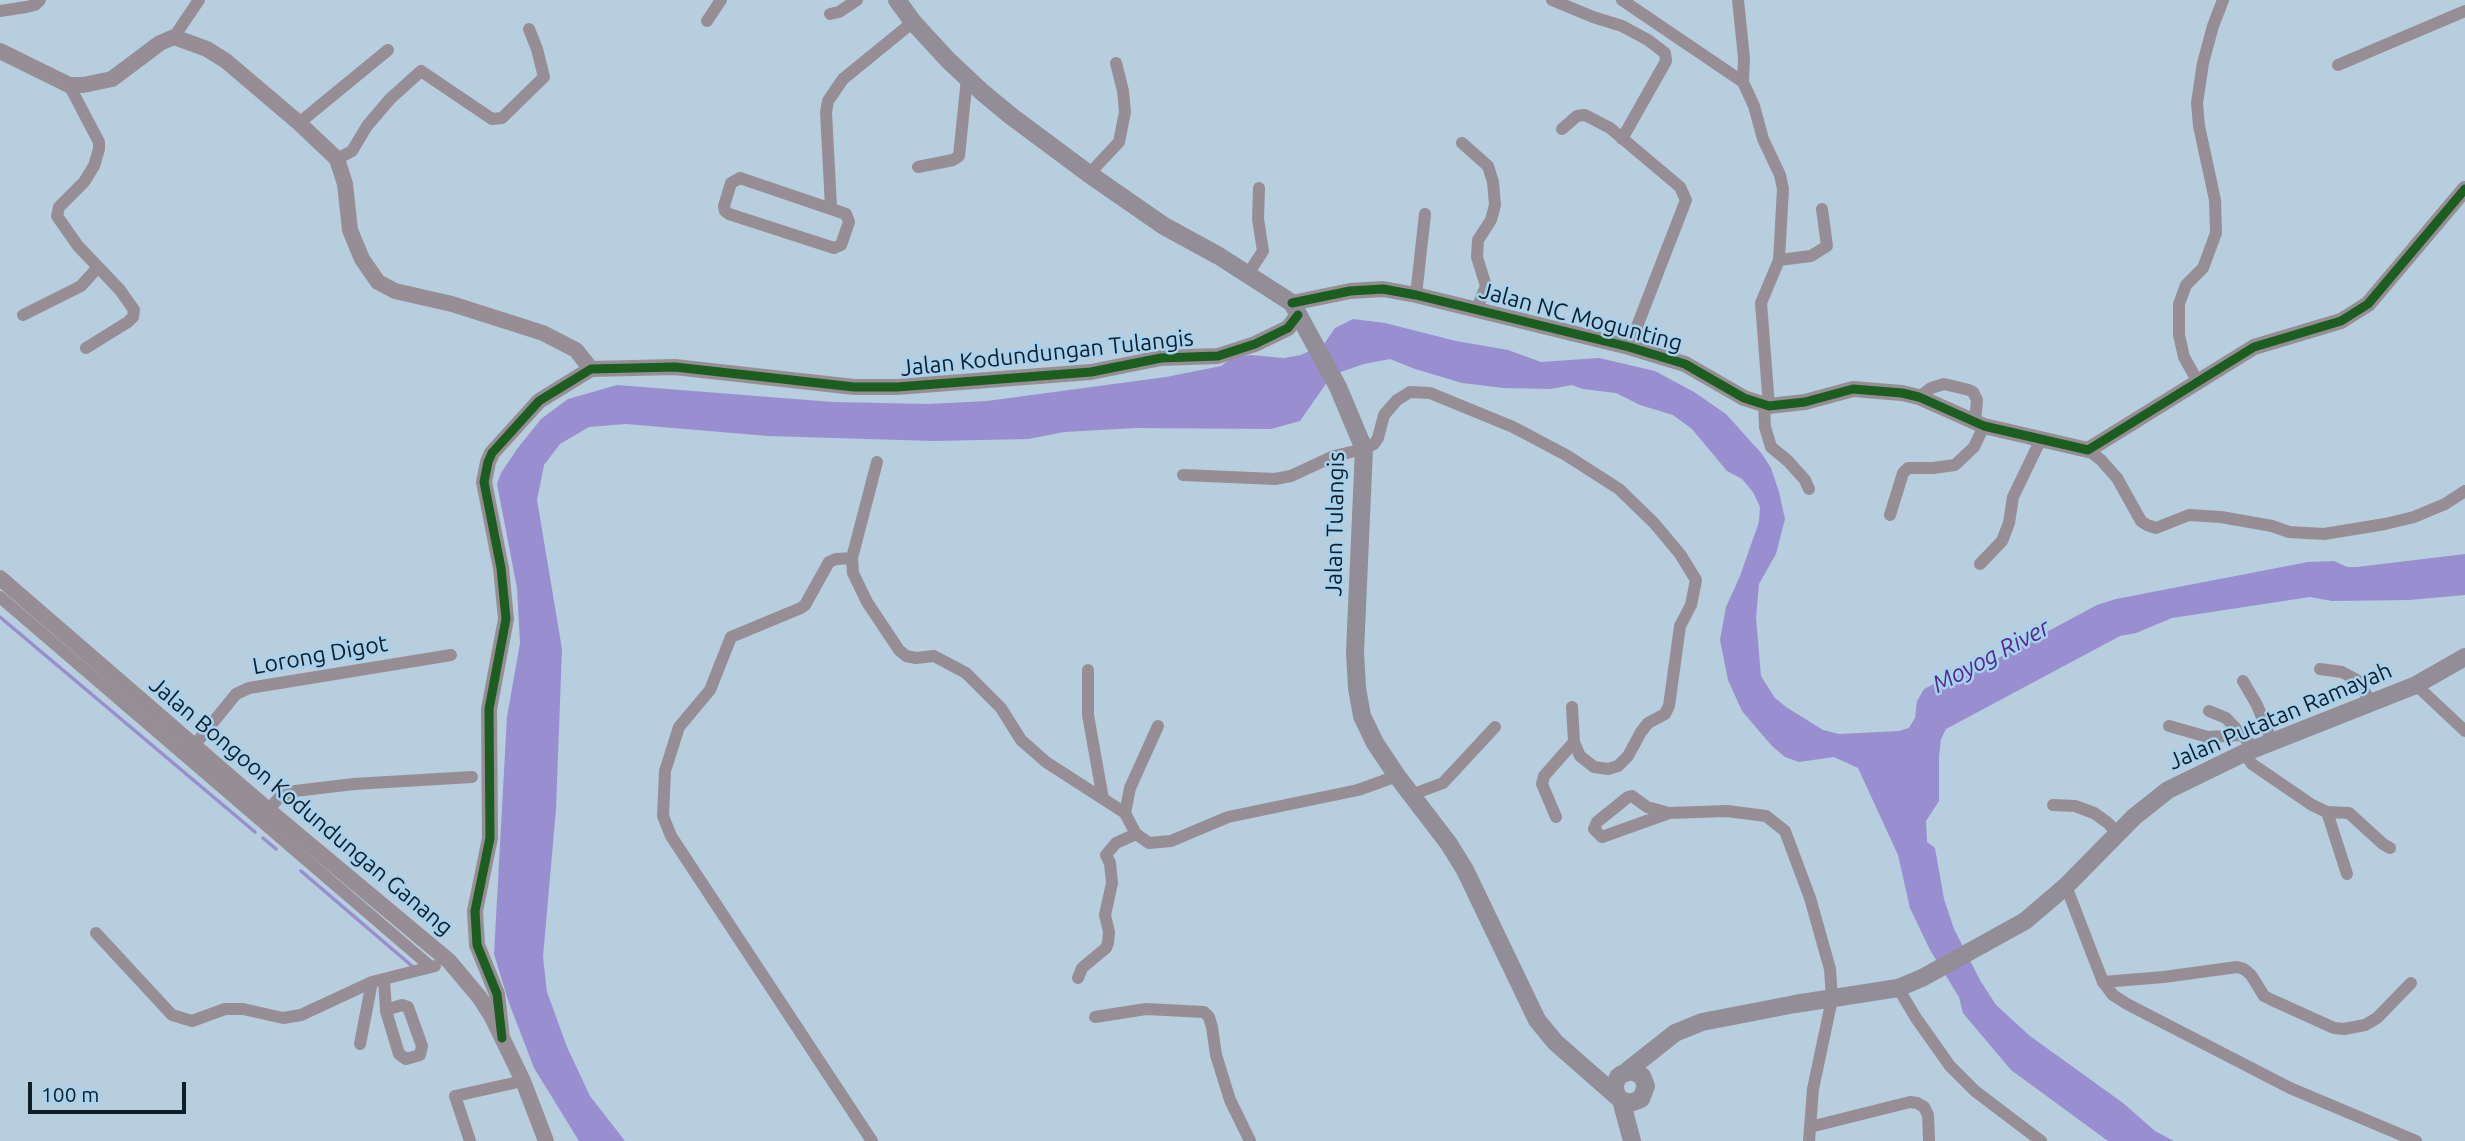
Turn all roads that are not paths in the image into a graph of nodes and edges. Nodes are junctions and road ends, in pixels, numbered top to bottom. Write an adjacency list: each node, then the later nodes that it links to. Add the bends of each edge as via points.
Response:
1 (40, 0): 10 (street, via 35,5)
2 (721, 0): 13 (street)
3 (857, 0): 12 (street)
4 (897, 0): 14 (main road, Jalan Tulangis)
5 (1552, 0): 26 (street, via 1622,26 1665,53 1665,61)
6 (1622, 0): 22 (street)
7 (1738, 0): 22 (street)
8 (2223, 0): 46 (street, via 2198,96 2216,233 2203,268 2186,285 2179,304 2184,357)
9 (195, 1): 16 (street)
10 (0, 10)
11 (2465, 10): 20 (street)
12 (830, 14)
13 (707, 22)
14 (913, 22): 21 (main road, Jalan Tulangis); 33 (street, via 843,79 828,101)
15 (529, 29): 28 (street, via 544,77 502,118 492,119 427,72 419,71)
16 (177, 32): 23 (street, via 112,79); 24 (street)
17 (388, 50): 24 (street)
18 (0, 51): 23 (street)
19 (1116, 63): 30 (street, via 1125,112 1119,142)
20 (2338, 65)
21 (967, 78): 29 (street, via 959,156); 30 (main road, Jalan Tulangis)
22 (1742, 82): 36 (street, via 1783,189)
23 (69, 85): 37 (street, via 99,149 85,182 59,207 57,216)
24 (305, 117): 28 (street)
25 (1562, 129): 26 (street, via 1569,120 1585,115)
26 (1622, 139): 43 (street, via 1680,187 1686,200)
27 (1462, 143): 41 (street, via 1488,166 1495,205 1478,240 1477,257 1486,286)
28 (345, 156): 45 (street, via 350,230 378,282 395,291 543,332 576,350)
29 (918, 167)
30 (1088, 174): 38 (main road, Jalan Tulangis, via 1164,226)
31 (1259, 188): 38 (street, via 1263,251)
32 (2465, 189): 46 (street, via 2368,304 2341,321 2253,347)
33 (831, 207): 33 (street, via 740,178 731,183 724,206 729,214 838,248 849,218)
34 (1822, 209): 36 (street, via 1827,246 1811,256)
35 (1426, 214): 39 (street)
36 (1779, 260): 48 (street, via 1761,303)
37 (98, 267): 42 (street, via 75,290); 44 (street, via 131,303 134,317)
38 (1248, 274): 40 (main road, Jalan Tulangis)
39 (1416, 295): 40 (street, Jalan NC Mogunting, via 1382,289 1350,291); 41 (street, Jalan NC Mogunting)
40 (1295, 309): 45 (street, Jalan Kodundungan Tulangis, via 1288,328 1218,356 1161,358 1091,372 966,383 854,387 675,367); 51 (main road, Jalan Tulangis, via 1338,387)
41 (1477, 309): 43 (street, Jalan NC Mogunting)
42 (23, 315)
43 (1629, 347): 48 (street, Jalan NC Mogunting, via 1685,364 1744,398)
44 (86, 348)
45 (592, 369): 96 (street, Jalan Kodundungan Tulangis, via 533,407 492,453 485,472 506,619 489,709 490,838 475,911)
46 (2198, 382): 52 (street)
47 (1919, 397): 48 (street, Jalan NC Mogunting, via 1853,389 1805,402); 49 (street, Jalan NC Mogunting); 49 (street, via 1944,384 1973,391)
48 (1767, 405): 55 (street, via 1765,427 1771,447 1788,460)
49 (1980, 425): 50 (street, Jalan NC Mogunting); 57 (street, via 1974,447 1955,465 1908,468)
50 (2041, 439): 52 (street, Jalan NC Mogunting); 59 (street, via 2013,497 2002,541)
51 (1364, 449): 54 (street, via 1275,479); 76 (street, via 1374,444 1384,415 1397,400 1410,391 1430,393 1514,427 1619,489 1680,554 1696,580 1680,626 1665,714 1648,723 1618,766 1594,767 1580,756); 80 (main road, Jalan Tulangis, via 1357,688 1362,716)
52 (2088, 450): 56 (street, via 2117,478 2141,521 2156,528 2189,515 2221,516 2289,532 2324,534 2414,517)
53 (877, 462): 58 (street)
54 (1183, 475)
55 (1809, 489)
56 (2465, 491)
57 (1890, 515)
58 (852, 558): 83 (street, via 855,582 905,656 934,656 958,667 1001,708 1021,740); 118 (street, via 829,562 801,608 731,637 710,690 679,727 665,771 663,816 671,836)
59 (1980, 564)
60 (0, 578): 71 (street, Jalan Bongoon Kodundungan Ganang)
61 (0, 597): 71 (street)
62 (451, 655): 79 (street, Lorong Digot, via 249,688 236,694)
63 (2465, 657): 67 (main road, Jalan Putatan Ramayah)
64 (2320, 669): 68 (street, via 2357,680)
65 (1088, 670): 83 (street, via 1088,715)
66 (2243, 681): 77 (street)
67 (2416, 685): 68 (main road, Jalan Putatan Ramayah); 75 (street)
68 (2372, 704): 77 (main road, Jalan Putatan Ramayah)
69 (1572, 707): 76 (street)
70 (2209, 710): 78 (street, via 2226,718)
71 (156, 723): 79 (street, Jalan Bongoon Kodundungan Ganang)
72 (1158, 726): 85 (street, via 1130,788)
73 (2169, 726): 78 (street)
74 (1495, 727): 82 (street, via 1443,783)
75 (2465, 731)
76 (1574, 742): 89 (street, via 1542,784)
77 (2272, 743): 78 (main road, Jalan Putatan Ramayah)
78 (2247, 746): 86 (street, via 2252,764); 90 (main road, Jalan Putatan Ramayah, via 2168,790)
79 (189, 752): 87 (street, Jalan Bongoon Kodundungan Ganang)
80 (1397, 776): 82 (main road, Jalan Tulangis); 91 (street, via 1358,790 1228,817 1171,841 1149,843)
81 (472, 777): 87 (street, via 295,791 279,798)
82 (1411, 795): 110 (main road, Jalan Tulangis, via 1465,870 1537,1020)
83 (1103, 799): 85 (street)
84 (2053, 805): 90 (street, via 2094,813)
85 (1125, 813): 91 (street)
86 (2327, 813): 92 (street, via 2349,813); 93 (street)
87 (263, 814): 97 (street, Jalan Bongoon Kodundungan Ganang); 98 (street)
88 (1646, 814): 104 (street, via 1748,812 1766,816 1786,831 1823,939)
89 (1556, 817)
90 (2117, 833): 94 (main road, Jalan Putatan Ramayah)
91 (1136, 834): 99 (street, via 1116,843 1106,855 1112,883 1105,915 1108,943)
92 (2390, 848)
93 (2347, 874)
94 (2066, 886): 101 (street); 103 (main road, Jalan Putatan Ramayah, via 2025,921)
95 (96, 933): 100 (street, via 172,1015 184,1020 225,1009 283,1018)
96 (477, 946): 97 (street); 108 (street, Jalan Kodundungan Tulangis, via 497,993)
97 (449, 961): 98 (street); 108 (street, Jalan Bongoon Kodundungan Ganang, via 480,998)
98 (431, 967): 100 (street)
99 (1078, 978)
100 (378, 980): 105 (street); 109 (street)
101 (2103, 982): 102 (street, via 2237,967 2250,975 2264,996 2344,1029 2377,1018); 124 (street, via 2127,1004 2267,1077)
102 (2411, 983)
103 (1898, 988): 104 (main road, Jalan Putatan Ramayah); 123 (street, via 1950,1066)
104 (1832, 999): 107 (main road, Jalan Putatan Ramayah, via 1702,1022); 115 (street)
105 (386, 1010)
106 (1095, 1017): 119 (street, via 1146,1009 1204,1012 1230,1100)
107 (1675, 1033): 111 (main road, Jalan Putatan Ramayah); 113 (main road)
108 (502, 1038): 112 (street, Jalan Bongoon Kodundungan Ganang)
109 (360, 1044)
110 (1586, 1067): 111 (main road, Jalan Tulangis); 114 (main road, Jalan Tulangis)
111 (1624, 1072): 113 (main road, via 1637,1073); 114 (main road, via 1614,1087)
112 (523, 1081): 116 (street, via 455,1096); 117 (street, Jalan Bongoon Kodundungan Ganang)
113 (1645, 1081): 114 (main road, via 1646,1091)
114 (1626, 1100): 120 (main road)
115 (1810, 1127): 121 (street); 122 (street, via 1910,1102 1924,1107 1928,1115)
116 (470, 1141)
117 (546, 1141)
118 (872, 1141)
119 (1250, 1141)
120 (1633, 1141)
121 (1809, 1141)
122 (1929, 1141)
123 (2040, 1141)
124 (2416, 1141)

